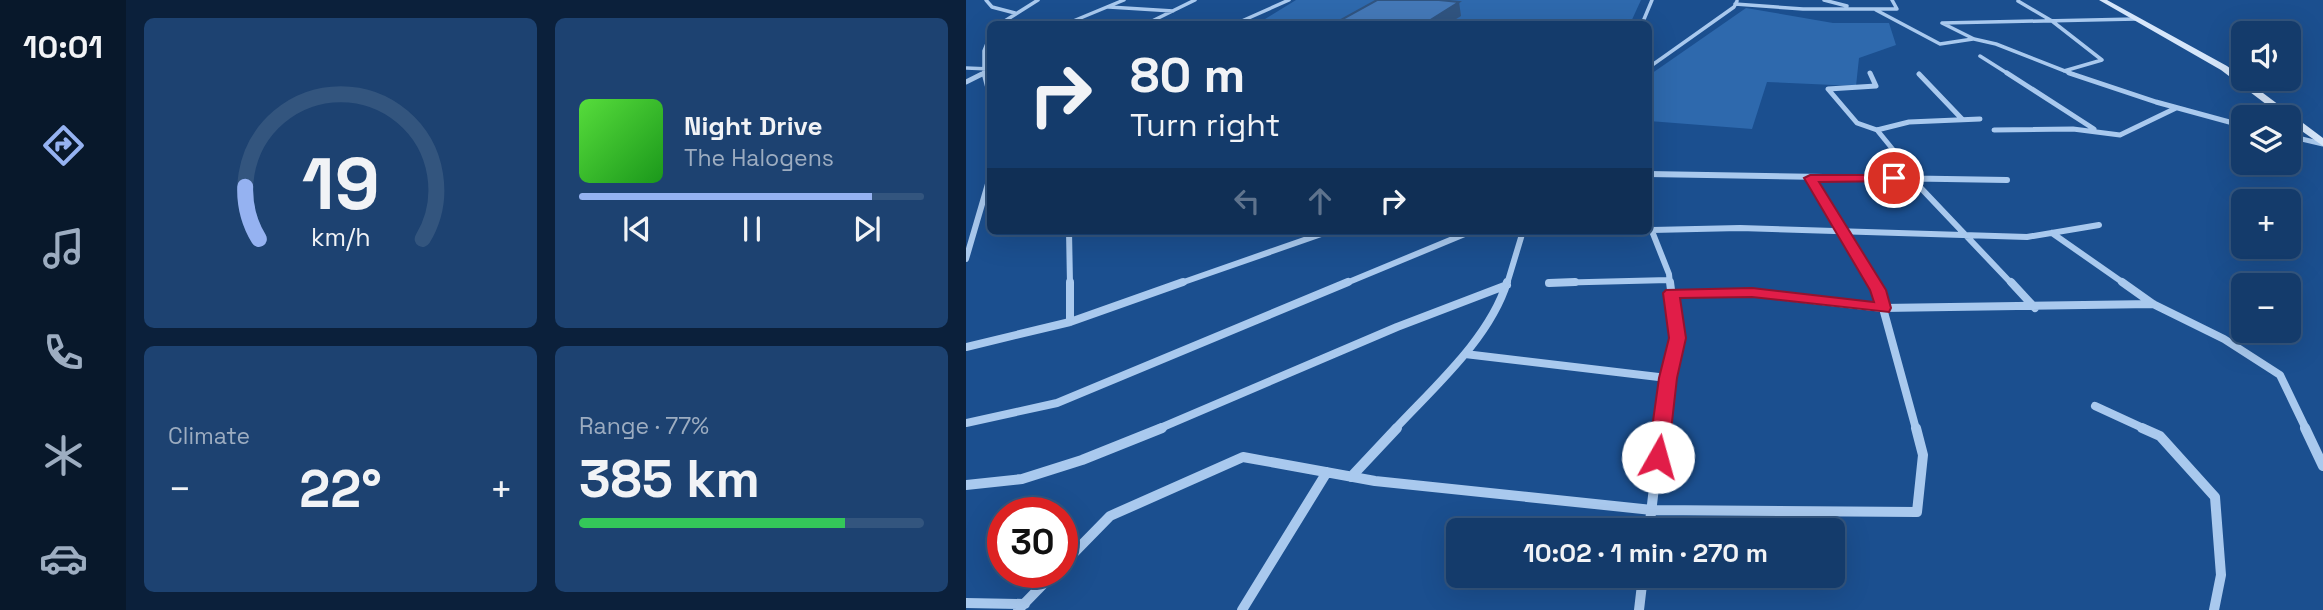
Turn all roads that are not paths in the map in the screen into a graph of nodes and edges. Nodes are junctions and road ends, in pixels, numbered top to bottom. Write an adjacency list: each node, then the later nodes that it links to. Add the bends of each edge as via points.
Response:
1 (986, 0): 16 (street, via 992,7)
2 (1038, 0): 16 (street)
3 (1124, 0): 12 (street)
4 (1195, 0): 15 (street)
5 (1289, 0): 22 (street)
6 (1652, 0): 23 (street)
7 (1824, 0): 13 (street)
8 (1892, 0): 14 (street, via 1897,9)
9 (2102, 0): 17 (street)
10 (2018, 1): 18 (street)
11 (1736, 2): 13 (street); 27 (street)
12 (1109, 7): 15 (street); 20 (street)
13 (1860, 9): 14 (street)
14 (1875, 9): 24 (street, via 1940,44)
15 (1173, 11): 21 (street)
16 (1015, 13): 19 (street)
17 (2136, 19): 18 (street); 44 (street, via 2224,68)
18 (2052, 20): 24 (street, via 1942,23); 31 (street, via 2102,60)
19 (1004, 21)
20 (1074, 21)
21 (1152, 21)
22 (1242, 21)
23 (1643, 21)
24 (1974, 39): 31 (street)
25 (987, 41): 30 (street)
26 (1980, 55): 42 (street)
27 (1652, 65)
28 (966, 68): 30 (street)
29 (987, 70): 30 (street)
30 (982, 71): 34 (street); 35 (street)
31 (2064, 71): 36 (street)
32 (1870, 74): 40 (street, via 1875,86 1870,88 1828,89 1857,123)
33 (1919, 74): 38 (street)
34 (966, 82)
35 (987, 87)
36 (2176, 108): 39 (street); 42 (street, via 2120,135)
37 (1980, 118): 38 (street)
38 (1962, 119): 40 (street, via 1909,122)
39 (2231, 123)
40 (1877, 130): 47 (street)
41 (1994, 130): 42 (street, via 2073,128)
42 (2098, 132)
43 (2301, 139): 44 (street)
44 (2323, 144)
45 (1652, 174): 46 (street)
46 (1810, 178): 47 (street); 53 (street)
47 (1917, 179): 48 (street); 59 (street)
48 (2007, 180)
49 (987, 187): 60 (street)
50 (1652, 225): 53 (street)
51 (2099, 225): 54 (street)
52 (1652, 230): 61 (street)
53 (1842, 231): 59 (street); 66 (street, via 1878,290)
54 (2052, 233): 59 (street); 65 (street)
55 (1069, 235): 68 (street)
56 (1319, 235): 68 (street)
57 (1462, 235): 73 (street, via 1058,402)
58 (1522, 235): 63 (street)
59 (1969, 237): 67 (street)
60 (966, 259)
61 (1670, 280): 62 (street); 64 (street)
62 (1549, 283)
63 (1507, 285): 70 (street); 77 (street, via 1082,460 1022,479)
64 (1671, 293): 66 (street, via 1752,293); 71 (street, via 1677,338)
65 (2154, 304): 67 (street); 74 (street, via 2224,339 2280,375)
66 (1883, 308): 67 (street); 78 (street, via 1923,456 1917,512)
67 (2035, 308)
68 (1070, 322): 69 (street)
69 (966, 347)
70 (1465, 354): 71 (street); 76 (street)
71 (1668, 378): 78 (street)
72 (2095, 406): 87 (street, via 2160,436 2215,497 2221,575)
73 (966, 423)
74 (2323, 466)
75 (1326, 472): 76 (street); 80 (street, via 1243,457 1111,516); 85 (street)
76 (1351, 477): 78 (street)
77 (966, 485)
78 (1651, 510): 79 (street)
79 (1650, 518)
80 (1078, 549)
81 (1039, 588): 84 (street)
82 (1642, 588): 86 (street)
83 (966, 603): 84 (street)
84 (1021, 607)
85 (1242, 610)
86 (1639, 610)
87 (2214, 610)

